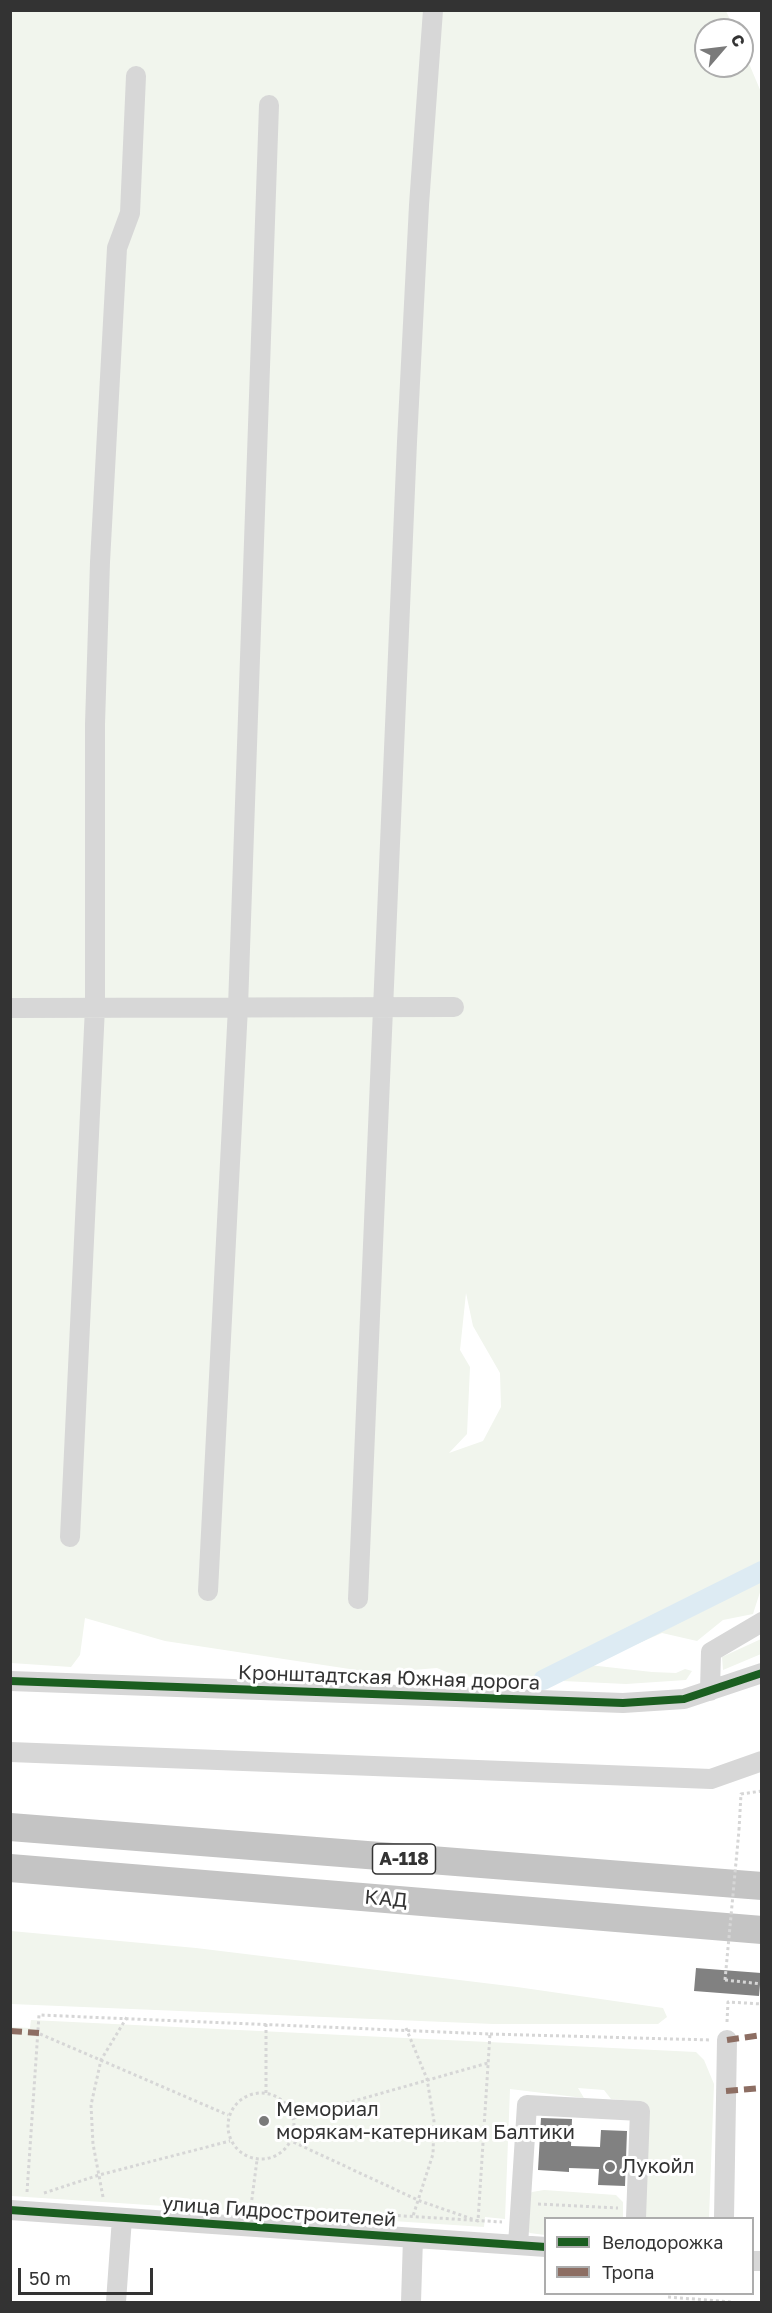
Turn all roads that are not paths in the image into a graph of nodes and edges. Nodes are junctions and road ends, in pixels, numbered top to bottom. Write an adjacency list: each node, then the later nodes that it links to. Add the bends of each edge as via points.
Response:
1 (433, 10): 7 (street, via 418,205)
2 (136, 76): 5 (street, via 130,213 117,248 100,562 95,724)
3 (269, 105): 6 (street)
4 (454, 1006): 7 (street)
5 (95, 1007): 6 (street); 8 (street); 9 (street)
6 (238, 1007): 7 (street); 10 (street)
7 (384, 1007): 11 (street)
8 (10, 1008)
9 (70, 1537)
10 (208, 1591)
11 (358, 1599)
12 (762, 1622): 15 (street, via 711,1652)
13 (762, 1673): 15 (street, Кронштадтская Южная дорога)
14 (10, 1681): 15 (street, Кронштадтская Южная дорога, via 623,1703 684,1699)
15 (710, 1691)
16 (10, 1752): 17 (street, via 711,1779)
17 (762, 1761)
18 (10, 1827): 21 (highway, КАД / А-118)
19 (10, 1868): 23 (highway, КАД / А-118)
20 (762, 1876): 21 (street)
21 (690, 1882): 22 (highway, КАД / А-118)
22 (762, 1886)
23 (762, 1930)
24 (727, 2040): 27 (street)
25 (10, 2210): 28 (street, улица Гидростроителей)
26 (636, 2214): 30 (street, via 640,2111 526,2105)
27 (724, 2217)
28 (122, 2218): 29 (street, улица Гидростроителей); 32 (street)
29 (413, 2238): 30 (street, улица Гидростроителей); 33 (street)
30 (518, 2245): 31 (street, улица Гидростроителей)
31 (544, 2247)
32 (116, 2302)
33 (411, 2302)

